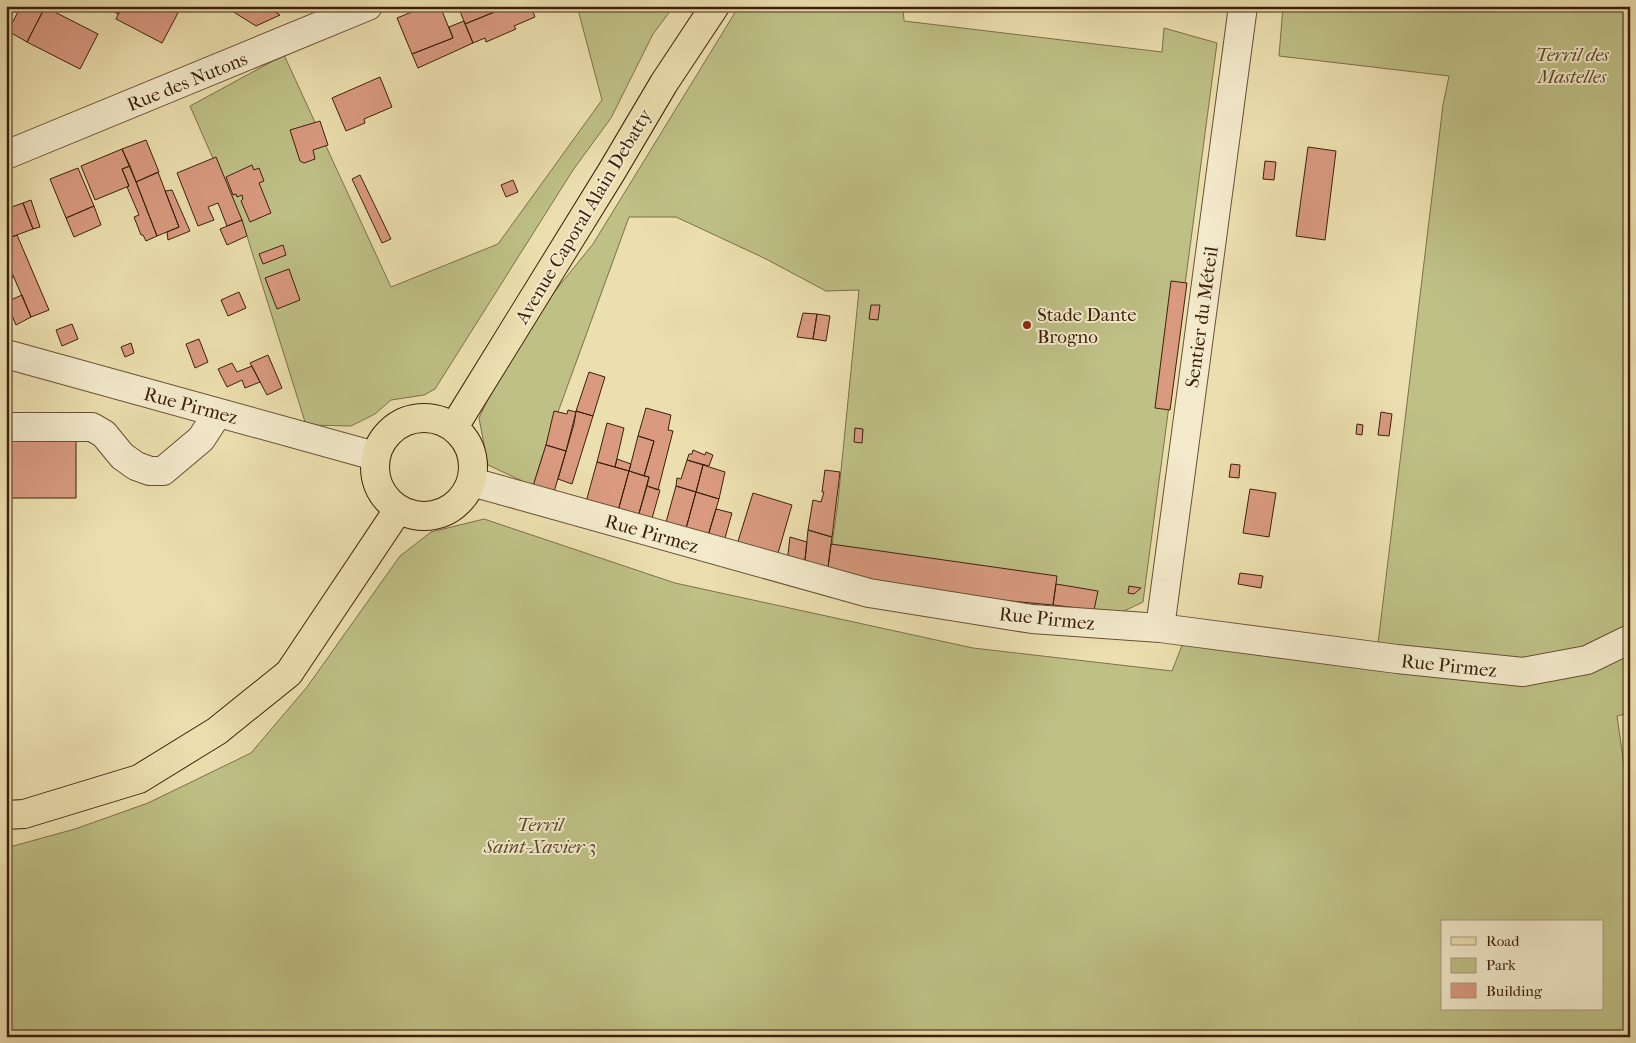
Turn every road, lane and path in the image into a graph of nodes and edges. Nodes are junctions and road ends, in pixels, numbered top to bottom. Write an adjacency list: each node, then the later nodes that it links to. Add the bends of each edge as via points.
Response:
1 (368, 6): 4 (street, Rue des Nutons)
2 (716, 6): 8 (main road, Avenue Caporal Alain Debatty, via 664,83)
3 (1243, 6): 12 (street, Sentier du Méteil)
4 (6, 155)
5 (6, 354): 6 (street, Rue Pirmez)
6 (218, 413): 7 (street, via 201,439 163,471 150,472 122,456 104,434 92,427); 9 (street, Rue Pirmez)
7 (6, 427)
8 (454, 427): 9 (main road, via 438,419 413,418 393,428 382,440); 10 (main road, via 472,456)
9 (375, 456): 11 (main road, via 374,473 378,488 388,503)
10 (472, 482): 11 (main road, via 460,502 446,512 414,516); 12 (street, Rue Pirmez, via 869,593 1032,620)
11 (398, 510): 14 (main road, via 289,673 217,731 139,779 24,814)
12 (1160, 628): 13 (street, Rue Pirmez, via 1523,672 1587,660)
13 (1630, 639)
14 (6, 815)

